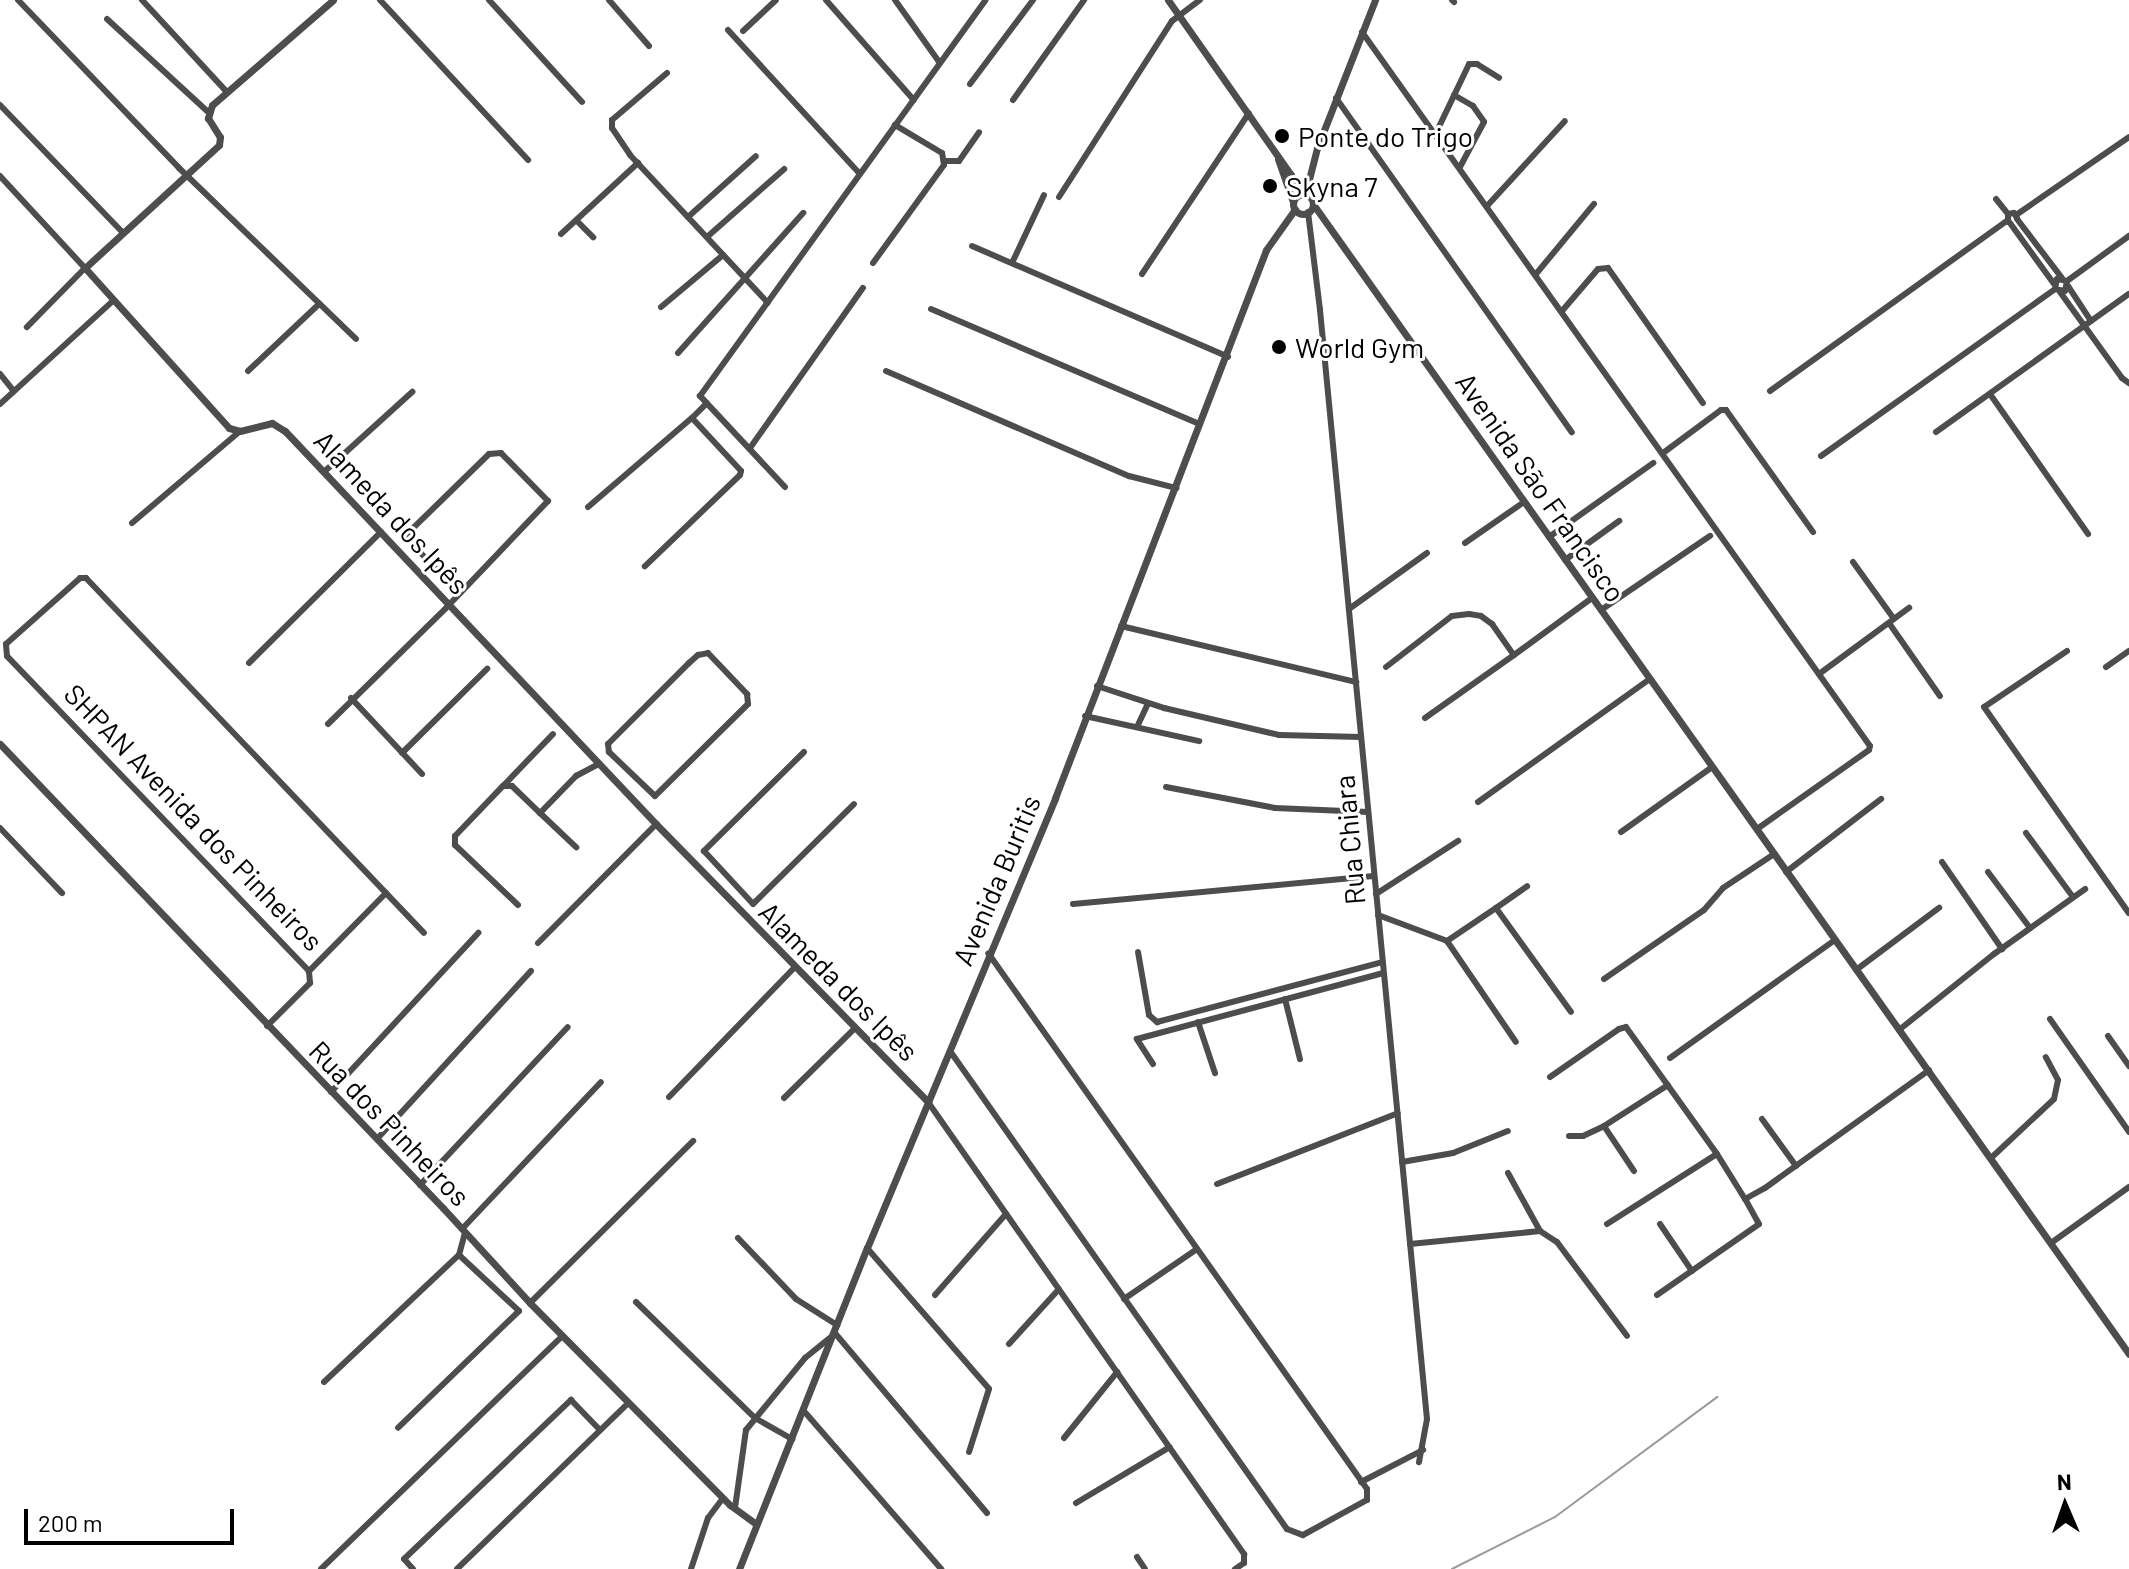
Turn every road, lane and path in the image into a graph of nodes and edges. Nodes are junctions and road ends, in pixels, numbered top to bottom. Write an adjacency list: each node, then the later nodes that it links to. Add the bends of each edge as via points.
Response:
1 (18, 0): 48 (street)
2 (142, 0): 26 (street)
3 (333, 0): 26 (street)
4 (380, 0): 42 (street)
5 (489, 0): 31 (street)
6 (609, 0): 21 (street)
7 (776, 0): 19 (street)
8 (826, 0): 29 (street)
9 (895, 0): 22 (street)
10 (986, 0): 22 (street)
11 (1033, 0): 25 (street)
12 (1084, 0): 30 (street)
13 (1168, 0): 16 (street)
14 (1200, 0): 16 (street)
15 (1375, 0): 20 (street)
16 (1179, 15): 34 (street); 52 (street)
17 (107, 19): 33 (street)
18 (728, 30): 47 (street)
19 (743, 31)
20 (1362, 32): 28 (street); 38 (street)
21 (649, 46)
22 (940, 63): 29 (street)
23 (667, 73): 44 (street, via 611,124)
24 (1499, 78): 27 (street, via 1469,64)
25 (970, 84)
26 (227, 92): 33 (street)
27 (1454, 95): 38 (street); 45 (street, via 1473,106 1484,122)
28 (1336, 97): 51 (street); 107 (street)
29 (914, 100): 36 (street)
30 (1013, 100)
31 (582, 102)
32 (0, 105): 63 (street)
33 (208, 112): 48 (street, via 221,143)
34 (1249, 113): 40 (street); 73 (street)
35 (1565, 121): 57 (street)
36 (895, 125): 43 (street, via 942,153); 47 (street)
37 (979, 132): 43 (street, via 959,161)
38 (1436, 133): 45 (street)
39 (2129, 137): 61 (street)
40 (1276, 154): 51 (street); 56 (street)
41 (756, 156): 60 (street)
42 (528, 160)
43 (945, 161): 70 (street)
44 (638, 163): 60 (street); 62 (street)
45 (1460, 167): 57 (street)
46 (784, 169): 67 (street)
47 (860, 174): 82 (street)
48 (187, 175): 63 (street); 83 (street)
49 (0, 176): 72 (street)
50 (1044, 195): 71 (street)
51 (1303, 195): 54 (street, Avenida São Francisco); 56 (street, Avenida Buritis)
52 (1059, 197)
53 (1996, 199): 61 (street)
54 (1313, 204): 58 (street); 116 (street, Avenida São Francisco)
55 (1594, 204): 74 (street)
56 (1294, 206): 58 (street, via 1301,214); 92 (street, Avenida Buritis, via 1266,250)
57 (1487, 206): 74 (street)
58 (1308, 212): 134 (street, Rua Chiara)
59 (803, 213): 75 (street)
60 (688, 217): 67 (street)
61 (2012, 218): 76 (street); 78 (street); 98 (street)
62 (577, 221): 64 (street); 66 (street)
63 (123, 233): 72 (street)
64 (561, 234)
65 (2129, 236): 76 (street)
66 (593, 237)
67 (707, 237): 69 (street)
68 (972, 246): 71 (street)
69 (723, 255): 75 (street); 84 (street)
70 (873, 263)
71 (1012, 263): 92 (street)
72 (85, 268): 80 (street); 89 (street)
73 (1142, 274)
74 (1536, 274): 87 (street)
75 (744, 279): 82 (street); 91 (street)
76 (2066, 282): 78 (street); 78 (street); 81 (street)
77 (863, 288): 109 (street)
78 (2056, 288): 85 (street); 111 (street)
79 (2129, 294): 88 (street)
80 (114, 300): 97 (street); 106 (street, via 224,424)
81 (2079, 302): 85 (street); 88 (street)
82 (768, 303): 101 (street, via 700,396)
83 (319, 304): 90 (street); 93 (street)
84 (661, 307)
85 (2072, 308): 88 (street)
86 (931, 309): 105 (street)
87 (1562, 311): 102 (street, via 1598,269 1608,268); 110 (street)
88 (2088, 323): 96 (street); 100 (street)
89 (27, 327)
90 (356, 339)
91 (678, 353)
92 (1228, 357): 105 (street, Avenida Buritis)
93 (248, 371)
94 (886, 371): 115 (street, via 1129,476)
95 (0, 374): 97 (street)
96 (2129, 383)
97 (14, 391): 103 (street)
98 (1770, 391)
99 (412, 392): 113 (street)
100 (1990, 394): 108 (street); 122 (street)
101 (707, 403): 104 (street); 109 (street)
102 (1703, 403)
103 (0, 404)
104 (692, 418): 117 (street); 129 (street, via 740,475)
105 (1199, 424): 115 (street, Avenida Buritis)
106 (240, 431): 113 (street, Alameda dos Ipês, via 275,423); 119 (street)
107 (1572, 432)
108 (1936, 432)
109 (750, 448): 114 (street)
110 (1663, 453): 121 (street, via 1726,410); 145 (street)
111 (1821, 456)
112 (1653, 463): 124 (street)
113 (325, 471): 120 (street, Alameda dos Ipês)
114 (785, 487)
115 (1176, 488): 137 (street, Avenida Buritis)
116 (1524, 502): 124 (street, Avenida São Francisco); 125 (street)
117 (588, 507)
118 (1619, 521): 127 (street)
119 (132, 523)
120 (381, 532): 132 (street, Alameda dos Ipês); 141 (street)
121 (1813, 532)
122 (2088, 534)
123 (1710, 536): 135 (street)
124 (1549, 537): 127 (street, Avenida São Francisco)
125 (1465, 543)
126 (1427, 553): 134 (street)
127 (1565, 560): 131 (street, Avenida São Francisco)
128 (1853, 562): 136 (street)
129 (645, 566)
130 (460, 593): 130 (street, via 548,501 501,453 489,454 409,532 410,542); 132 (street)
131 (1592, 598): 135 (street, Avenida São Francisco); 140 (street)
132 (449, 605): 150 (street); 162 (street, Alameda dos Ipês)
133 (1909, 608): 136 (street)
134 (1349, 609): 147 (street, Rua Chiara)
135 (1601, 610): 146 (street, Avenida São Francisco)
136 (1892, 621): 145 (street); 149 (street)
137 (1121, 626): 147 (street); 148 (street, Avenida Buritis)
138 (2067, 651): 198 (street, via 1986,703 1985,711)
139 (2129, 651): 143 (street)
140 (1514, 655): 142 (street, via 1492,624 1469,614 1452,616); 153 (street)
141 (249, 663)
142 (1386, 667)
143 (2106, 667)
144 (487, 669): 161 (street)
145 (1819, 674): 176 (street, via 1869,750)
146 (1650, 679): 163 (street, Avenida São Francisco); 170 (street)
147 (1356, 682): 157 (street, Rua Chiara)
148 (1097, 686): 151 (street); 152 (street, Avenida Buritis)
149 (1940, 696)
150 (351, 698): 154 (street); 161 (street)
151 (1148, 703): 155 (street); 157 (street, via 1279,735)
152 (1085, 716): 155 (street); 208 (street, Avenida Buritis)
153 (1425, 718)
154 (328, 724)
155 (1137, 727): 158 (street)
156 (553, 734): 167 (street)
157 (1361, 737): 172 (street, Rua Chiara)
158 (1199, 741)
159 (0, 744): 220 (street, Rua dos Pinheiros)
160 (804, 752): 185 (street, via 704,851)
161 (402, 753): 165 (street)
162 (599, 764): 166 (street, Alameda dos Ipês); 173 (street, via 576,776)
163 (1712, 767): 176 (street, Avenida São Francisco); 177 (street)
164 (628, 771): 164 (street, via 608,744 689,663 708,653 747,694 748,704 659,796); 166 (street)
165 (422, 774)
166 (616, 782): 174 (street, Alameda dos Ipês)
167 (503, 786): 173 (street, via 512,786); 195 (street, via 454,840)
168 (1166, 787): 172 (street, via 1275,808)
169 (1881, 799): 183 (street)
170 (1478, 802)
171 (854, 804): 185 (street, via 753,904)
172 (1368, 812): 186 (street, Rua Chiara)
173 (540, 813): 180 (street)
174 (656, 824): 188 (street, Alameda dos Ipês); 205 (street)
175 (0, 828): 190 (street)
176 (1757, 829): 181 (street, Avenida São Francisco)
177 (1621, 832)
178 (2026, 833): 193 (street)
179 (1458, 841): 192 (street)
180 (576, 847)
181 (1774, 854): 183 (street, Avenida São Francisco); 215 (street)
182 (1942, 862): 206 (street)
183 (1786, 872): 203 (street, Avenida São Francisco)
184 (1988, 872): 200 (street)
185 (727, 876): 188 (street)
186 (1374, 876): 192 (street, Rua Chiara); 194 (street)
187 (1527, 886): 196 (street)
188 (719, 889): 210 (street, Alameda dos Ipês)
189 (2085, 889): 193 (street)
190 (62, 893)
191 (386, 893): 201 (street); 212 (street, SHPAN Avenida dos Pinheiros); 212 (street, SHPAN Avenida dos Pinheiros, via 90,581 81,577 6,644 5,653)
192 (1376, 894): 199 (street, Rua Chiara)
193 (2073, 897): 200 (street)
194 (1073, 904)
195 (518, 905)
196 (1496, 908): 204 (street); 217 (street)
197 (1939, 908): 211 (street)
198 (2129, 913)
199 (1378, 915): 204 (street); 209 (street, Rua Chiara)
200 (2030, 928): 206 (street)
201 (424, 933)
202 (478, 933): 237 (street)
203 (1835, 940): 211 (street, Avenida São Francisco); 228 (street)
204 (1447, 941): 225 (street)
205 (538, 943)
206 (2002, 949): 223 (street)
207 (1138, 952): 209 (street, via 1149,1015 1157,1022)
208 (988, 953): 226 (street, Avenida Buritis); 268 (street)
209 (1382, 962): 214 (street, Rua Chiara)
210 (792, 970): 222 (street, Alameda dos Ipês); 238 (street)
211 (1856, 970): 223 (street, Avenida São Francisco)
212 (309, 971): 220 (street, via 310,983)
213 (531, 971): 247 (street)
214 (1383, 973): 216 (street); 241 (street, Rua Chiara)
215 (1604, 979)
216 (1285, 999): 219 (street); 229 (street)
217 (1571, 1012)
218 (2050, 1019): 245 (street)
219 (1198, 1022): 230 (street, via 1137,1039); 233 (street)
220 (267, 1026): 237 (street, Rua dos Pinheiros)
221 (568, 1027): 256 (street)
222 (855, 1028): 239 (street); 240 (street, Alameda dos Ipês)
223 (1899, 1030): 232 (street, Avenida São Francisco)
224 (2108, 1036): 231 (street)
225 (1516, 1042)
226 (950, 1051): 240 (street, Avenida Buritis); 274 (street)
227 (2046, 1057): 250 (street, via 2058,1080 2054,1099)
228 (1670, 1058)
229 (1300, 1059)
230 (1153, 1064)
231 (2129, 1066)
232 (1929, 1070): 250 (street, Avenida São Francisco); 252 (street)
233 (1215, 1073)
234 (1550, 1077): 236 (street, via 1626,1027)
235 (601, 1082): 262 (street)
236 (1668, 1085): 243 (street); 249 (street)
237 (331, 1092): 247 (street, Rua dos Pinheiros)
238 (669, 1097)
239 (784, 1098)
240 (928, 1102): 259 (street); 267 (street, Avenida Buritis)
241 (1398, 1113): 251 (street, Rua Chiara); 255 (street)
242 (1762, 1119): 252 (street)
243 (1604, 1126): 246 (street); 253 (street)
244 (1508, 1131): 251 (street, via 1453,1153)
245 (2129, 1132)
246 (1569, 1136)
247 (377, 1139): 256 (street, Rua dos Pinheiros)
248 (693, 1141): 276 (street)
249 (1717, 1154): 258 (street); 260 (street)
250 (1991, 1158): 265 (street, Avenida São Francisco)
251 (1402, 1162): 266 (street, Rua Chiara)
252 (1796, 1166): 258 (street)
253 (1634, 1171)
254 (1508, 1173): 263 (street)
255 (1217, 1184)
256 (420, 1185): 262 (street, Rua dos Pinheiros)
257 (2129, 1187): 265 (street)
258 (1745, 1199): 270 (street, via 1759,1224)
259 (1006, 1214): 271 (street); 272 (street)
260 (1607, 1224)
261 (1660, 1224): 270 (street)
262 (463, 1231): 269 (street); 276 (street, Rua dos Pinheiros)
263 (1540, 1231): 266 (street); 279 (street, via 1557,1242)
264 (738, 1238): 277 (street)
265 (2051, 1243): 281 (street, Avenida São Francisco)
266 (1410, 1244): 292 (street, Rua Chiara, via 1427,1419)
267 (867, 1248): 277 (street, Avenida Buritis); 293 (street, via 989,1389)
268 (1197, 1249): 274 (street); 295 (street)
269 (459, 1255): 283 (street); 287 (street, via 519,1311)
270 (1692, 1271): 273 (street)
271 (1059, 1289): 280 (street); 282 (street)
272 (935, 1295)
273 (1657, 1295)
274 (1124, 1299): 295 (street, via 1292,1533 1303,1535 1365,1502 1368,1494)
275 (636, 1302): 286 (street)
276 (530, 1303): 278 (street, Rua dos Pinheiros)
277 (834, 1331): 285 (street, Avenida Buritis); 286 (street); 299 (street)
278 (562, 1336): 284 (street, Rua dos Pinheiros); 302 (street)
279 (1627, 1336)
280 (1009, 1344)
281 (2129, 1354)
282 (1117, 1372): 289 (street); 291 (street)
283 (324, 1382)
284 (628, 1403): 288 (street); 296 (street, Rua dos Pinheiros)
285 (803, 1410): 290 (street, Avenida Buritis); 307 (street)
286 (755, 1418): 290 (street); 298 (street, via 746,1430)
287 (398, 1428)
288 (600, 1430): 303 (street, via 571,1400 404,1559); 304 (street)
289 (1064, 1438)
290 (792, 1439): 300 (street, Avenida Buritis)
291 (1170, 1447): 297 (street); 309 (street, via 1244,1554 1244,1563)
292 (1423, 1450): 294 (street, Rua Chiara); 295 (street)
293 (969, 1452)
294 (1419, 1462)
295 (1361, 1482)
296 (723, 1498): 298 (street, Rua dos Pinheiros); 305 (street, via 708,1518)
297 (1076, 1503)
298 (735, 1508): 300 (street, Rua dos Pinheiros)
299 (987, 1513)
300 (756, 1524): 306 (street, Avenida Buritis)
301 (1137, 1557): 308 (street)
302 (321, 1569)
303 (413, 1569)
304 (457, 1569)
305 (691, 1569)
306 (739, 1569)
307 (941, 1569)
308 (1145, 1569)
309 (1235, 1569)

